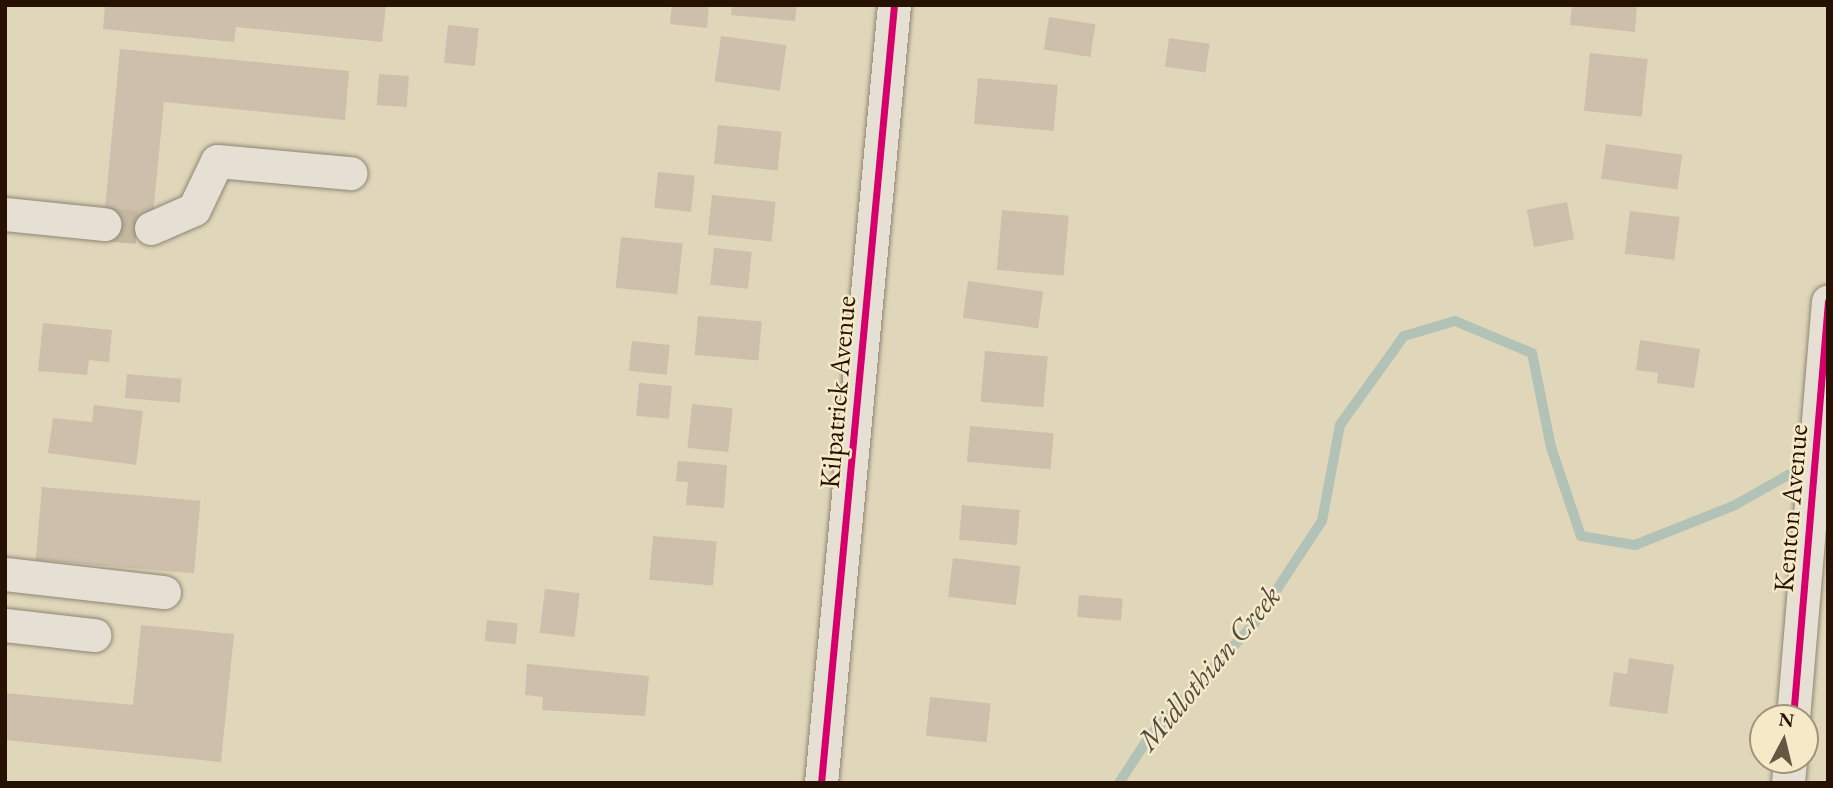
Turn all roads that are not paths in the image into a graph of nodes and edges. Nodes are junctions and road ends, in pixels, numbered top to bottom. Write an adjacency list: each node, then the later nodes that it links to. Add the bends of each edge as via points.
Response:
1 (894, 5): 12 (street, Kilpatrick Avenue)
2 (350, 173): 5 (street, via 217,161 194,209)
3 (5, 214): 4 (street)
4 (104, 225)
5 (151, 228)
6 (1828, 301): 11 (street, Kenton Avenue)
7 (5, 574): 8 (street)
8 (164, 592)
9 (5, 625): 10 (street)
10 (94, 635)
11 (1794, 704)
12 (821, 783)

